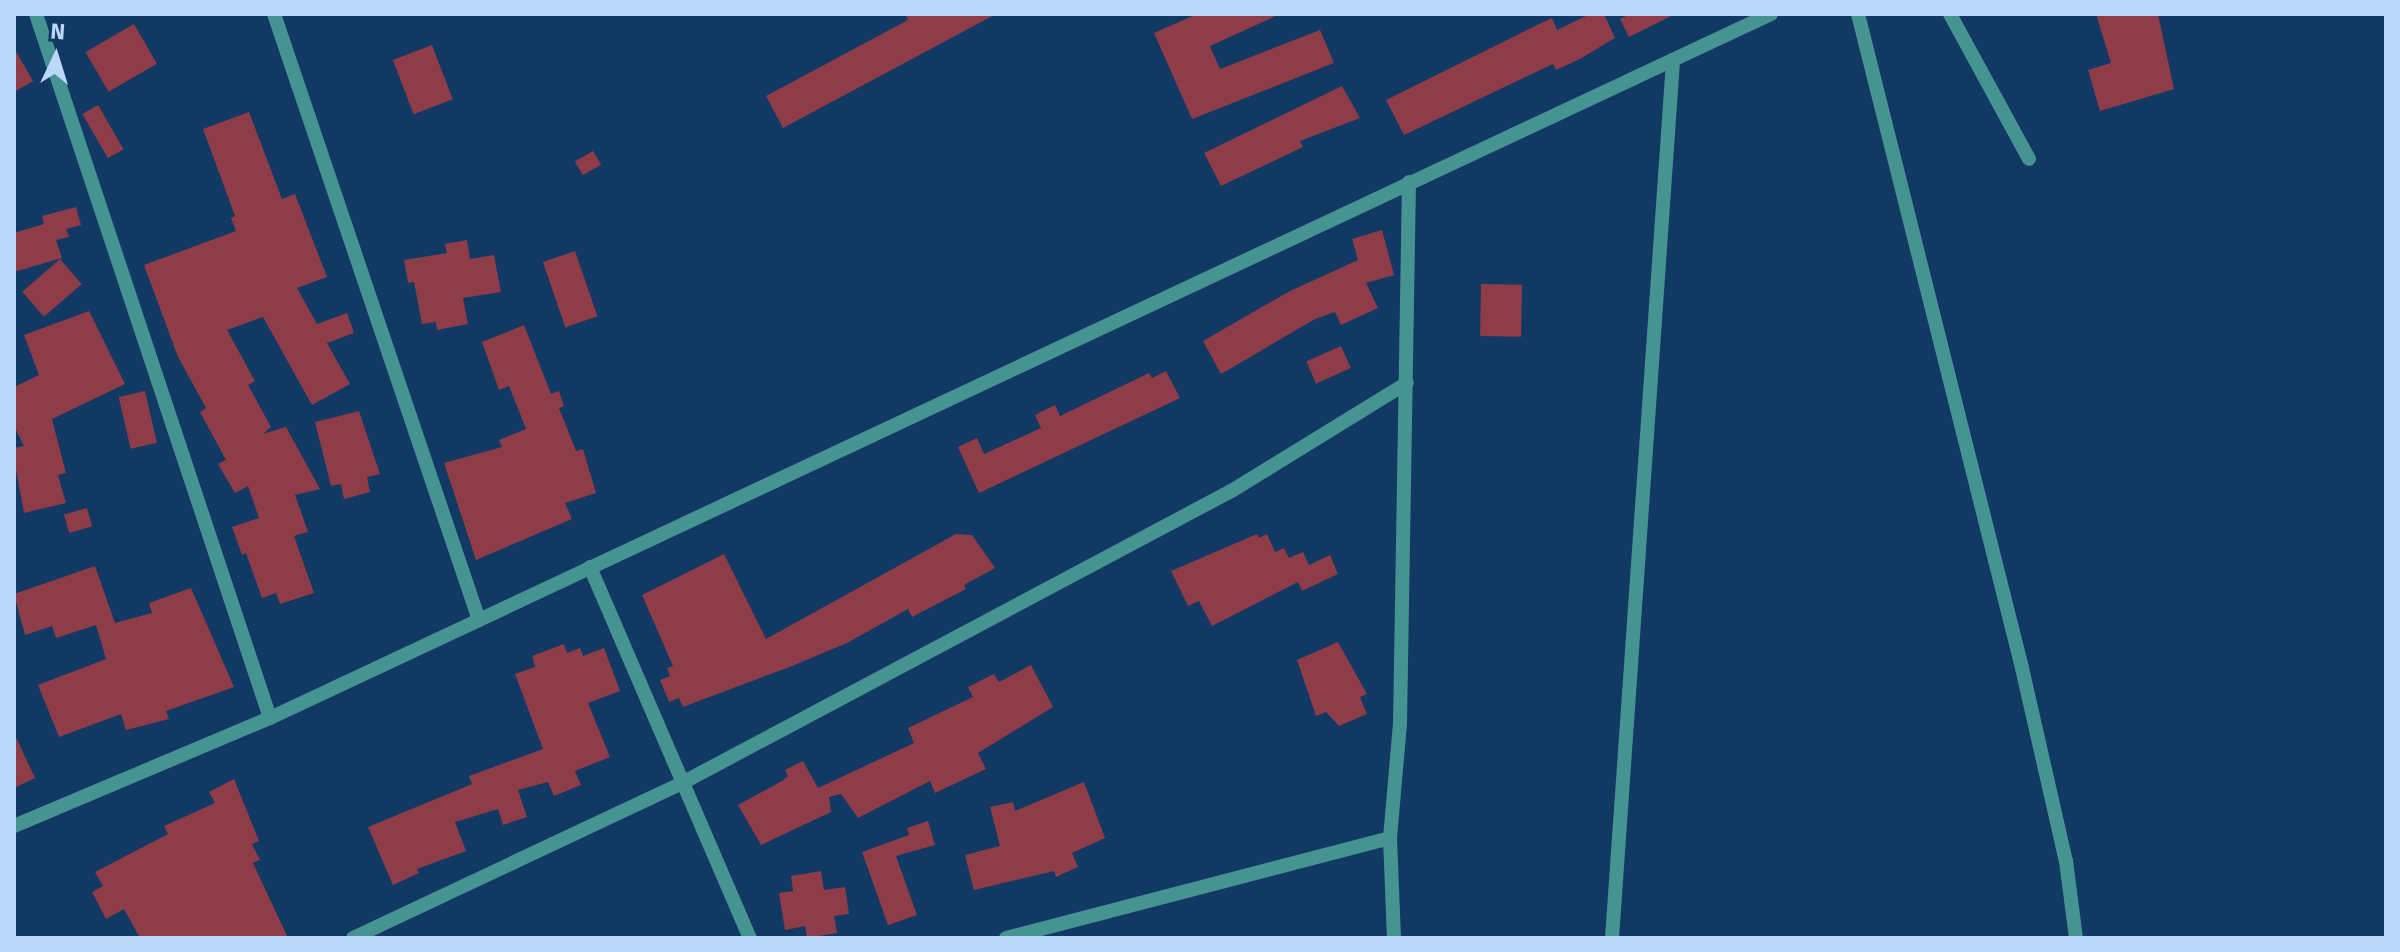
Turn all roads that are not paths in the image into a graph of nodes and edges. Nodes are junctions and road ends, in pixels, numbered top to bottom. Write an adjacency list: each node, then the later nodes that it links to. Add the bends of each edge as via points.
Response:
1 (36, 14): 12 (street)
2 (274, 14): 11 (street)
3 (1771, 14): 6 (street)
4 (1858, 14): 21 (street, via 2022,668 2066,861)
5 (1950, 14): 7 (street)
6 (1673, 62): 8 (street); 20 (street)
7 (2029, 159)
8 (1409, 182): 9 (street); 10 (street)
9 (1407, 383): 13 (street, via 1233,490); 15 (street, via 1400,724)
10 (590, 567): 11 (street); 13 (street)
11 (479, 620): 12 (street)
12 (270, 718): 14 (street)
13 (682, 783): 16 (street); 17 (street)
14 (14, 826)
15 (1390, 838): 18 (street); 19 (street)
16 (353, 938)
17 (750, 938)
18 (1006, 938)
19 (1394, 938)
20 (1612, 938)
21 (2076, 938)

